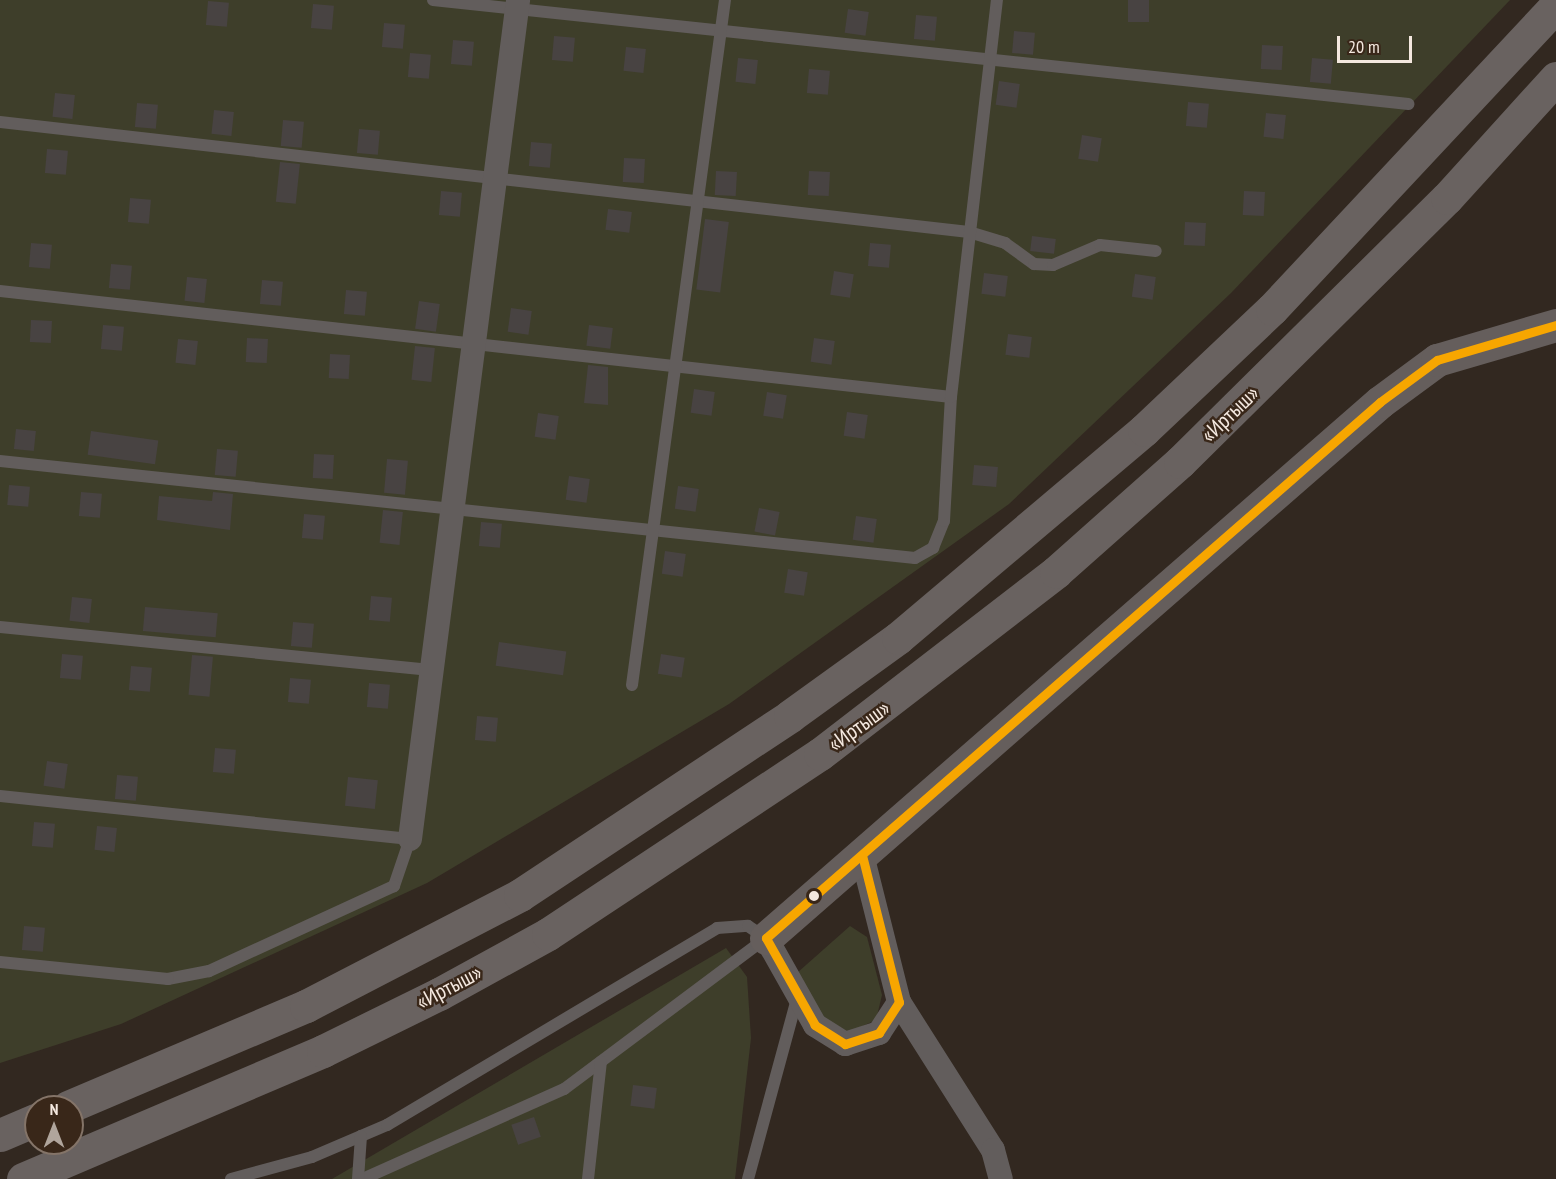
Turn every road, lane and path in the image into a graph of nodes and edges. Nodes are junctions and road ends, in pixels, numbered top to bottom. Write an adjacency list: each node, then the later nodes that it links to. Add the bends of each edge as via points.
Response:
1 (433, 0): 4 (lane)
2 (725, 0): 6 (lane)
3 (997, 0): 7 (lane)
4 (517, 4): 6 (lane); 11 (street)
5 (1556, 6): 34 (highway, «Иртыш», via 1272,309 1144,430 898,638 790,716 520,895 306,1006)
6 (720, 32): 7 (lane); 12 (lane)
7 (988, 57): 9 (lane); 13 (lane)
8 (1556, 78): 38 (highway, «Иртыш», via 1447,198 1180,462 1002,616 820,754 548,934 439,994 323,1050)
9 (1408, 104)
10 (0, 122): 11 (lane)
11 (495, 176): 12 (lane); 17 (street)
12 (699, 200): 13 (lane); 18 (lane)
13 (969, 232): 14 (lane, via 1005,243 1034,264 1053,265 1100,245); 19 (lane)
14 (1156, 250)
15 (0, 291): 17 (lane)
16 (1556, 325): 28 (street, via 1437,360 1380,402)
17 (472, 343): 18 (lane); 21 (street)
18 (677, 363): 19 (lane); 22 (lane)
19 (951, 397): 22 (lane, via 944,521 933,548 915,558)
20 (0, 460): 21 (lane)
21 (451, 505): 22 (lane); 24 (street)
22 (653, 528): 25 (lane)
23 (0, 627): 24 (lane)
24 (428, 670): 27 (street)
25 (632, 685)
26 (0, 796): 27 (lane)
27 (410, 839): 30 (lane, via 394,886 209,971 168,979)
28 (862, 855): 29 (street); 32 (street)
29 (766, 938): 31 (street); 33 (lane); 37 (lane, via 748,926 717,928)
30 (0, 962)
31 (798, 994): 32 (street, via 815,1025 846,1044 879,1033); 43 (lane, via 787,1052)
32 (899, 1002): 44 (street, via 993,1150)
33 (601, 1062): 41 (lane, via 564,1089); 42 (lane)
34 (84, 1100)
35 (24, 1125): 36 (highway)
36 (0, 1135)
37 (361, 1136): 39 (lane, via 312,1157); 40 (lane)
38 (23, 1179)
39 (231, 1179)
40 (358, 1179)
41 (363, 1179)
42 (588, 1179)
43 (748, 1179)
44 (1001, 1179)

